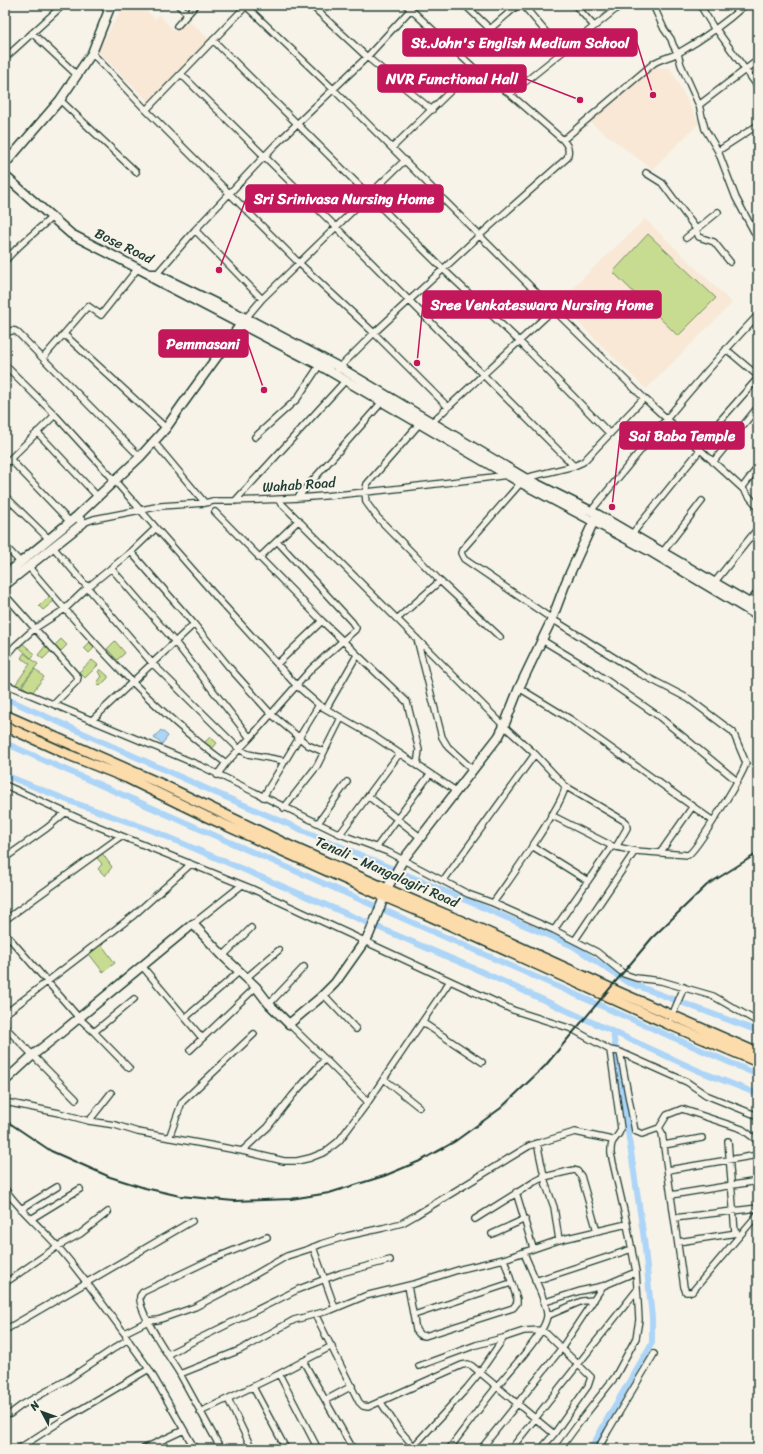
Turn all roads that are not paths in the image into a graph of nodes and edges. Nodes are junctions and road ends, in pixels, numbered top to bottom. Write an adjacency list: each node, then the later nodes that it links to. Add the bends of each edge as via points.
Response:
1 (63, 5): 21 (street)
2 (178, 5): 16 (street)
3 (196, 5): 16 (street)
4 (246, 5): 22 (street); 35 (street)
5 (311, 5): 27 (street)
6 (465, 5): 19 (street)
7 (518, 5): 19 (street)
8 (523, 5): 23 (street)
9 (575, 5): 18 (street)
10 (653, 5): 26 (street)
11 (700, 5): 20 (street)
12 (745, 5): 20 (street)
13 (616, 6): 18 (street)
14 (107, 7): 24 (main road)
15 (408, 7): 25 (street); 27 (street)
16 (188, 14): 17 (street)
17 (177, 26)
18 (594, 26): 23 (street)
19 (490, 29): 25 (street)
20 (716, 30): 26 (street); 31 (street)
21 (32, 33): 28 (street); 33 (street)
22 (213, 40): 32 (street); 41 (street)
23 (562, 51): 36 (street)
24 (92, 53): 33 (main road); 39 (street)
25 (458, 53): 30 (street)
26 (678, 54): 38 (street); 43 (street, via 654,63)
27 (367, 57): 35 (street); 40 (street)
28 (5, 58)
29 (758, 60): 31 (street)
30 (474, 68): 36 (street); 40 (street)
31 (746, 70): 34 (street); 38 (street)
32 (181, 74): 39 (street); 46 (street)
33 (77, 75): 37 (main road)
34 (758, 87)
35 (333, 89): 41 (street); 44 (street)
36 (510, 94): 43 (street)
37 (60, 100): 48 (main road); 49 (street)
38 (700, 105): 45 (street, via 705,129)
39 (146, 110): 52 (street)
40 (432, 110): 44 (street)
41 (297, 124): 46 (street); 53 (street)
42 (758, 125): 45 (street)
43 (563, 140): 59 (street, via 568,146 567,158)
44 (392, 148): 47 (street)
45 (718, 152): 60 (street, via 736,198)
46 (265, 157): 52 (street); 56 (street)
47 (405, 160): 53 (street); 59 (street)
48 (5, 164)
49 (136, 172)
50 (646, 173): 58 (street, via 662,183)
51 (5, 176): 55 (main road, Bose Road)
52 (231, 194): 57 (street); 64 (street)
53 (369, 195): 56 (street); 66 (street)
54 (718, 212): 58 (street)
55 (52, 217): 62 (street, via 18,246); 65 (main road, Bose Road, via 71,234)
56 (336, 227): 64 (street); 69 (street)
57 (196, 230): 67 (street); 68 (street)
58 (696, 230): 61 (street); 63 (street, via 699,237 714,242)
59 (480, 235): 66 (street); 70 (street)
60 (757, 236)
61 (686, 238)
62 (5, 261)
63 (730, 262)
64 (299, 263): 68 (street); 73 (street)
65 (138, 268): 67 (main road, Bose Road); 75 (street, via 101,315 88,306)
66 (443, 269): 69 (street); 76 (street)
67 (152, 275): 72 (main road, Bose Road)
68 (262, 299): 72 (street)
69 (409, 301): 73 (street); 82 (street)
70 (554, 309): 76 (street); 85 (street)
71 (758, 315): 77 (street)
72 (243, 321): 79 (main road, Bose Road); 93 (main road)
73 (374, 333): 81 (street); 87 (street)
74 (5, 334): 78 (street, via 14,330)
75 (64, 335): 78 (street); 93 (street)
76 (519, 341): 82 (street); 95 (street)
77 (726, 349): 83 (street); 90 (street)
78 (43, 358): 99 (street)
79 (321, 362): 81 (main road, Bose Road); 96 (street, via 297,399)
80 (5, 365): 89 (street)
81 (337, 371): 84 (main road); 92 (main road)
82 (483, 376): 87 (street); 103 (street)
83 (758, 377): 91 (street)
84 (345, 381): 86 (main road); 114 (street)
85 (644, 398): 90 (street); 95 (street)
86 (382, 402): 92 (main road); 112 (street)
87 (448, 407): 92 (street)
88 (758, 407): 101 (street)
89 (55, 415): 94 (street); 107 (street)
90 (667, 418): 98 (street); 120 (street)
91 (719, 422)
92 (426, 423): 105 (main road); 106 (main road); 109 (street, via 369,481)
93 (166, 428): 97 (main road)
94 (37, 432): 100 (street); 111 (street)
95 (610, 434): 103 (street, via 588,458)
96 (255, 437)
97 (154, 442): 99 (main road); 116 (street)
98 (700, 450): 101 (street); 127 (street)
99 (140, 457): 107 (main road)
100 (10, 459): 102 (street); 123 (street)
101 (713, 462): 108 (street)
102 (5, 464)
103 (574, 466): 106 (street)
104 (758, 467): 108 (street)
105 (508, 475): 106 (main road); 109 (street, Wahab Road)
106 (521, 478): 120 (main road); 150 (street, via 461,553 464,559)
107 (116, 481): 111 (main road); 118 (street)
108 (742, 488): 117 (street)
109 (365, 492): 112 (street, Wahab Road); 139 (street, via 367,505 377,518)
110 (5, 496): 128 (street)
111 (98, 496): 121 (main road)
112 (297, 498): 113 (street, Wahab Road)
113 (278, 500): 114 (street, Wahab Road); 122 (street)
114 (235, 501): 116 (street, Wahab Road)
115 (702, 501): 133 (street)
116 (205, 503): 118 (street, Wahab Road)
117 (758, 507)
118 (140, 510): 124 (street, Wahab Road); 125 (street)
119 (215, 512): 134 (street)
120 (594, 515): 127 (main road); 148 (main road, via 650,552); 150 (main road)
121 (77, 516): 123 (main road); 124 (main road)
122 (299, 520): 129 (street); 149 (street)
123 (70, 522): 128 (main road)
124 (83, 523): 131 (main road)
125 (156, 528): 132 (street); 162 (street)
126 (758, 528): 140 (street)
127 (632, 534): 133 (main road)
128 (49, 539): 135 (main road)
129 (277, 541): 134 (street); 157 (street, via 355,626 354,633)
130 (5, 546): 135 (street)
131 (53, 547): 136 (main road); 142 (street)
132 (131, 552): 137 (street); 152 (street)
133 (662, 552): 140 (main road)
134 (259, 558): 151 (street)
135 (20, 563): 138 (main road)
136 (28, 566): 141 (main road); 147 (street)
137 (112, 568): 142 (street); 158 (street)
138 (5, 575)
139 (440, 581): 149 (street); 154 (street)
140 (714, 583): 145 (main road)
141 (5, 585)
142 (88, 587): 147 (street); 161 (street)
143 (758, 592): 145 (street)
144 (5, 595): 153 (street)
145 (748, 603): 146 (main road)
146 (758, 608)
147 (65, 609): 153 (street); 163 (street)
148 (758, 616)
149 (397, 618): 155 (street)
150 (552, 619): 156 (main road); 188 (street, via 639,673 686,697 733,732 746,763)
151 (322, 622): 157 (street); 162 (street)
152 (194, 624): 158 (street); 170 (street)
153 (34, 629): 160 (street); 167 (street, via 78,677)
154 (500, 637)
155 (417, 638): 175 (street); 185 (street, via 442,737 448,747)
156 (542, 640): 166 (main road); 188 (street, via 657,715)
157 (343, 641): 159 (street); 165 (street, via 316,664)
158 (175, 642): 161 (street); 176 (street)
159 (357, 655): 169 (street); 184 (street, via 407,702 418,750)
160 (5, 658)
161 (152, 663): 163 (street); 178 (street)
162 (277, 664): 165 (street)
163 (132, 682): 173 (street); 183 (street, via 202,746)
164 (5, 684): 167 (street)
165 (296, 686): 168 (street); 170 (street)
166 (519, 688): 175 (main road); 195 (street, via 570,719)
167 (54, 704): 173 (street)
168 (319, 705): 169 (street); 177 (street)
169 (326, 708): 172 (street)
170 (271, 714): 176 (street); 177 (street)
171 (5, 715): 216 (main road, Tenali - Mangalagiri Road, via 159,783)
172 (341, 718): 179 (street); 180 (street)
173 (92, 720): 187 (street)
174 (5, 726): 216 (main road, via 128,778 205,816)
175 (504, 726): 181 (street); 185 (main road)
176 (250, 738): 178 (street)
177 (299, 738): 179 (street); 182 (street)
178 (239, 750): 182 (street); 183 (street)
179 (324, 752): 196 (street, via 317,766)
180 (399, 754): 184 (street); 193 (street)
181 (535, 754): 191 (street); 213 (street)
182 (285, 761): 194 (street)
183 (226, 763): 187 (street)
184 (417, 766): 186 (street)
185 (472, 769): 192 (main road)
186 (430, 774): 192 (street); 199 (street)
187 (217, 775): 194 (street)
188 (737, 781): 200 (street)
189 (347, 782): 201 (street)
190 (5, 785): 197 (street)
191 (565, 786): 198 (street, via 562,797); 206 (street, via 626,822 627,828)
192 (456, 790): 204 (main road)
193 (368, 796): 199 (street); 202 (street)
194 (263, 798): 196 (street)
195 (693, 806): 200 (street); 209 (street)
196 (284, 808): 201 (street)
197 (65, 813): 203 (street); 210 (street)
198 (551, 815): 205 (street); 206 (street)
199 (397, 818): 204 (street); 207 (street)
200 (713, 821): 209 (street, via 691,854)
201 (318, 824): 202 (street)
202 (340, 834): 207 (street)
203 (121, 836): 212 (street); 218 (street)
204 (420, 836): 211 (main road)
205 (532, 846): 214 (street); 217 (street)
206 (614, 847): 208 (street); 214 (street)
207 (376, 848): 211 (street)
208 (635, 851): 209 (street); 224 (street)
209 (660, 852)
210 (5, 858)
211 (402, 862): 213 (street); 216 (main road)
212 (191, 864): 215 (street); 231 (street, via 134,915)
213 (444, 880): 217 (street, via 468,894)
214 (588, 881): 221 (street)
215 (242, 885): 219 (street); 223 (street)
216 (386, 893): 223 (main road); 238 (main road, Tenali - Mangalagiri Road, via 480,928); 245 (main road, via 422,912)
217 (493, 903): 221 (street)
218 (5, 920)
219 (193, 924): 226 (main road); 227 (main road)
220 (251, 928): 226 (street)
221 (554, 930): 224 (street)
222 (5, 933): 231 (street)
223 (367, 938): 232 (street); 235 (main road, via 335,983)
224 (575, 940): 234 (street, via 597,952 628,976 661,981)
225 (279, 950): 230 (street)
226 (222, 956): 229 (main road)
227 (142, 966): 240 (main road); 241 (street)
228 (304, 967): 237 (street)
229 (240, 972): 230 (main road); 241 (street)
230 (246, 978): 233 (main road)
231 (48, 981): 239 (street); 240 (street)
232 (450, 981): 242 (street); 252 (street, via 513,1010 572,1029)
233 (256, 987): 237 (main road); 250 (street)
234 (683, 990): 238 (street); 243 (street, via 712,996)
235 (324, 994): 244 (main road); 247 (street)
236 (134, 999): 248 (street)
237 (270, 1004): 244 (main road)
238 (673, 1012): 245 (street); 254 (main road, Tenali - Mangalagiri Road)
239 (5, 1014)
240 (79, 1018): 248 (street); 255 (main road)
241 (185, 1018): 250 (street)
242 (422, 1022): 257 (street); 260 (street)
243 (758, 1022)
244 (289, 1024): 256 (street)
245 (668, 1024): 258 (main road)
246 (5, 1027): 255 (street)
247 (356, 1029)
248 (94, 1032): 259 (street)
249 (254, 1034): 270 (street, via 182,1102)
250 (202, 1038): 251 (street)
251 (190, 1050)
252 (611, 1050): 253 (street); 272 (street, via 621,1129)
253 (619, 1052): 267 (street, via 687,1082 706,1095); 269 (street, via 635,1131 642,1134)
254 (758, 1053)
255 (33, 1055): 261 (main road); 263 (street)
256 (325, 1059): 265 (street); 277 (street, via 268,1127)
257 (482, 1062)
258 (758, 1062)
259 (129, 1068)
260 (384, 1079): 265 (street); 266 (street)
261 (5, 1081)
262 (111, 1093): 268 (street)
263 (76, 1100)
264 (5, 1102): 268 (street)
265 (368, 1102): 277 (street, via 339,1141 325,1152 310,1158 284,1161)
266 (418, 1107)
267 (758, 1116)
268 (89, 1121): 270 (street)
269 (659, 1128): 274 (street, via 667,1115 682,1109 742,1129); 276 (street)
270 (169, 1138): 277 (street)
271 (702, 1138): 276 (street)
272 (612, 1140): 275 (street, via 575,1132); 299 (street, via 611,1154)
273 (728, 1141): 279 (street)
274 (758, 1141)
275 (537, 1143): 281 (street); 308 (street, via 402,1222)
276 (664, 1145): 280 (street)
277 (242, 1151)
278 (758, 1155): 279 (street)
279 (730, 1160): 280 (street); 283 (street)
280 (668, 1170): 288 (street)
281 (544, 1177): 287 (street); 300 (street, via 571,1170 580,1173); 305 (street, via 554,1207)
282 (758, 1181): 283 (street)
283 (731, 1185): 288 (street); 291 (street)
284 (57, 1187): 290 (street)
285 (5, 1189): 290 (street)
286 (80, 1189): 295 (street)
287 (516, 1192): 296 (street); 297 (street)
288 (671, 1195): 294 (street)
289 (758, 1208): 291 (street)
290 (21, 1209): 295 (street)
291 (733, 1211): 294 (street); 302 (street)
292 (108, 1212): 307 (street, via 80,1234)
293 (758, 1214): 301 (street)
294 (674, 1218): 306 (street)
295 (31, 1219): 307 (street)
296 (475, 1219)
297 (525, 1219): 303 (street); 309 (street)
298 (192, 1221): 317 (street)
299 (627, 1224): 300 (street); 310 (street)
300 (597, 1230): 305 (street)
301 (743, 1231): 302 (street); 306 (street, via 689,1293 684,1287)
302 (735, 1233): 306 (street)
303 (492, 1234)
304 (267, 1237): 329 (street, via 210,1260 143,1292 139,1298)
305 (559, 1240): 309 (street)
306 (678, 1242)
307 (58, 1246): 317 (street); 319 (street)
308 (312, 1248): 315 (street); 329 (street, via 287,1256 195,1307)
309 (533, 1248): 311 (street)
310 (632, 1249): 314 (street); 316 (street)
311 (524, 1253): 312 (street); 316 (street)
312 (504, 1259): 318 (street); 320 (street)
313 (390, 1260): 315 (street)
314 (636, 1272): 321 (street); 322 (street)
315 (324, 1280): 325 (street); 337 (street, via 299,1289)
316 (535, 1281): 324 (street)
317 (87, 1282): 330 (street); 332 (street)
318 (511, 1282): 327 (street); 327 (street, via 518,1299 513,1308 422,1336 416,1330)
319 (5, 1283)
320 (408, 1286): 325 (street, via 365,1296); 327 (street)
321 (603, 1286): 323 (street); 324 (street)
322 (637, 1290): 340 (street); 372 (street, via 639,1320 636,1338 615,1377)
323 (594, 1300): 328 (street, via 582,1301); 336 (street)
324 (545, 1302): 328 (street)
325 (335, 1308): 326 (street)
326 (316, 1314): 335 (street); 344 (street, via 294,1320 240,1350)
327 (414, 1315)
328 (547, 1316): 331 (street)
329 (148, 1322): 332 (street); 337 (street)
330 (5, 1330)
331 (541, 1330): 333 (street, via 524,1331); 336 (street); 347 (street)
332 (124, 1333): 334 (street)
333 (503, 1338): 341 (street); 343 (street)
334 (128, 1339): 342 (street); 354 (street)
335 (332, 1346): 339 (street); 346 (street)
336 (561, 1349): 340 (street); 352 (street)
337 (168, 1354): 344 (street)
338 (654, 1354): 373 (street)
339 (302, 1361): 345 (street); 350 (street)
340 (578, 1364): 355 (street); 357 (street, via 590,1374 591,1380)
341 (419, 1366)
342 (149, 1369): 356 (street); 360 (street)
343 (480, 1372): 347 (street); 351 (street, via 471,1364 462,1365); 359 (street)
344 (180, 1374): 353 (street)
345 (279, 1374): 348 (street); 366 (street)
346 (352, 1386): 350 (street); 351 (street, via 362,1406 368,1407)
347 (497, 1386): 352 (street); 368 (street)
348 (253, 1387): 349 (street); 365 (street)
349 (228, 1400): 353 (street); 364 (street)
350 (326, 1400): 367 (street)
351 (380, 1401): 359 (street)
352 (516, 1403): 355 (street); 369 (street)
353 (200, 1412): 363 (street)
354 (10, 1414)
355 (535, 1419): 357 (street); 370 (street)
356 (184, 1430): 358 (street); 362 (street)
357 (554, 1434): 371 (street)
358 (150, 1448): 361 (street)
359 (415, 1448)
360 (18, 1449)
361 (143, 1449)
362 (195, 1449)
363 (221, 1449)
364 (252, 1449)
365 (286, 1449)
366 (318, 1449)
367 (353, 1449)
368 (449, 1449)
369 (481, 1449)
370 (511, 1449)
371 (541, 1449)
372 (560, 1449)
373 (598, 1449)

